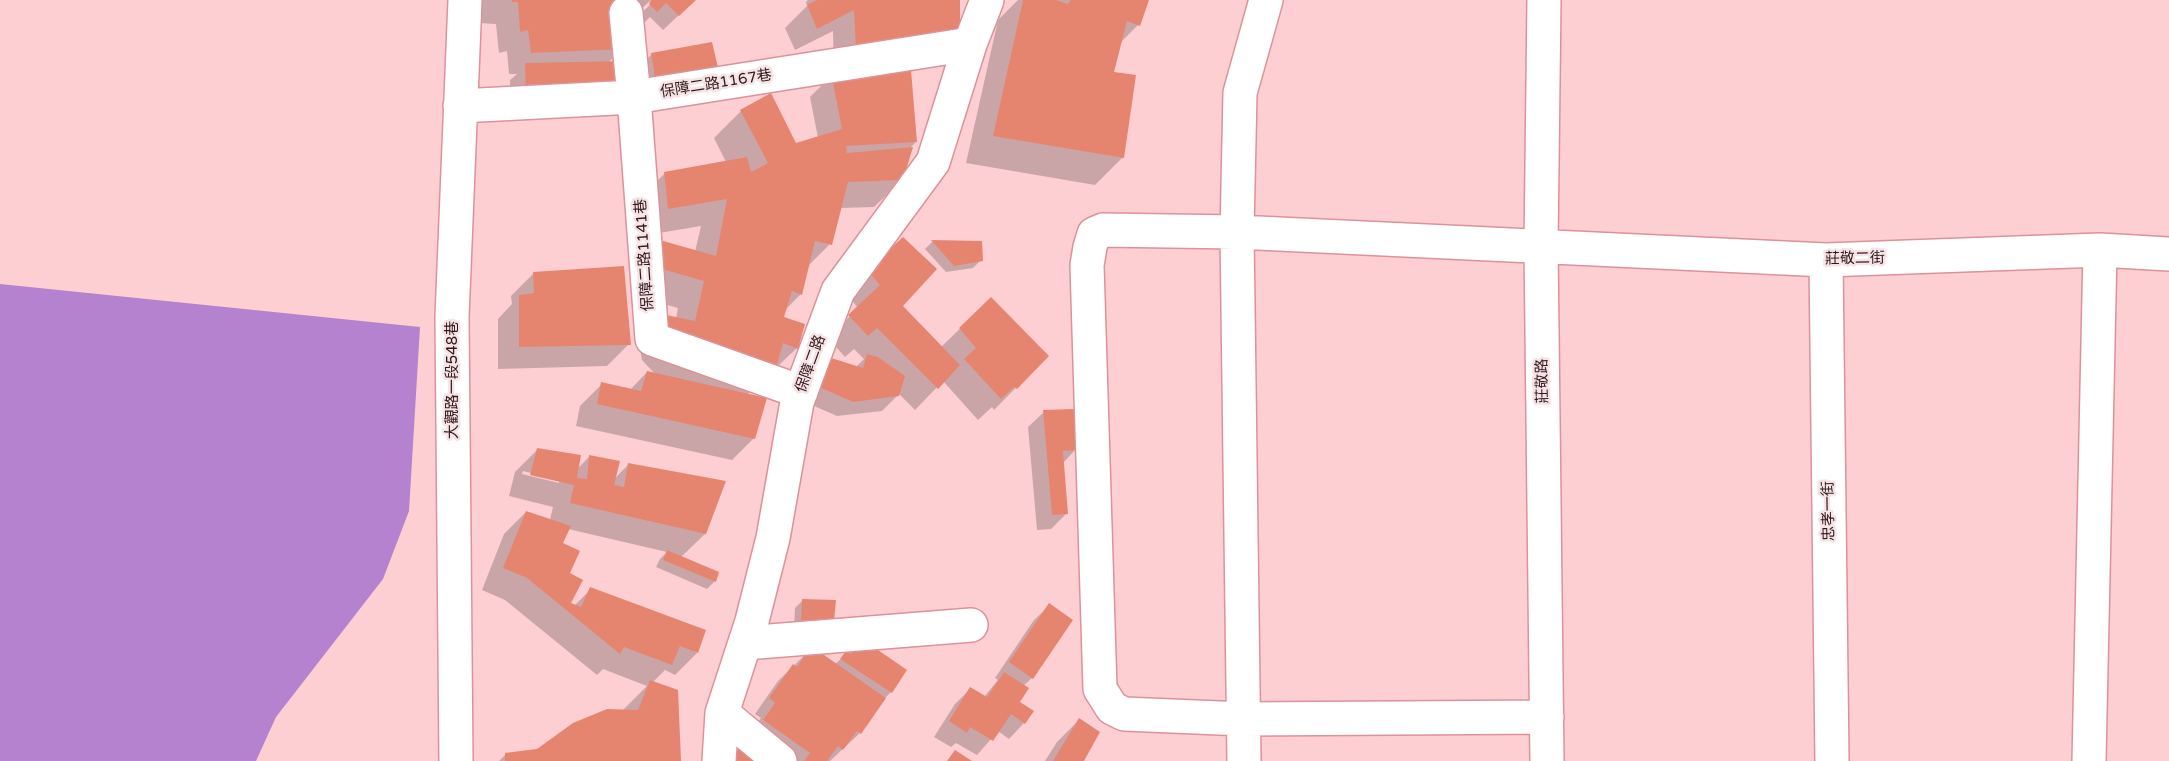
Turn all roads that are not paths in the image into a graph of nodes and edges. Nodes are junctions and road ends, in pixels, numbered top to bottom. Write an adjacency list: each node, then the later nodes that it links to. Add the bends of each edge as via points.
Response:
1 (465, 0): 8 (street, 大觀路一段548巷)
2 (987, 0): 6 (street, 保障二路)
3 (1266, 0): 9 (street, via 1240,93)
4 (1544, 0): 10 (street, 莊敬路)
5 (626, 13): 7 (street, 保障二路1141巷)
6 (969, 44): 7 (street, 保障二路1167巷); 14 (street, 保障二路, via 933,162 838,291)
7 (634, 97): 8 (street, 保障二路1167巷); 14 (street, 保障二路1141巷, via 652,339)
8 (460, 106): 20 (street, 大觀路一段548巷, via 452,317)
9 (1237, 232): 10 (street, 莊敬二街); 19 (street); 19 (street, 莊敬二街, via 1103,230 1094,234 1087,265 1100,689 1112,708 1124,714)
10 (1541, 246): 13 (street, 莊敬二街); 18 (street, 莊敬路)
11 (2100, 250): 12 (street, 莊敬二街); 13 (street, 莊敬二街); 26 (street)
12 (2169, 254)
13 (1826, 260): 25 (street, 忠孝一街)
14 (801, 392): 16 (street, 保障二路, via 773,538)
15 (971, 625): 16 (street)
16 (745, 643): 17 (street, 保障二路)
17 (722, 713): 21 (street, 保障二路); 22 (street)
18 (1547, 717): 19 (street); 24 (street, 莊敬路)
19 (1244, 719): 23 (street)
20 (456, 761)
21 (719, 761)
22 (780, 761)
23 (1244, 761)
24 (1548, 761)
25 (1832, 761)
26 (2089, 761)

